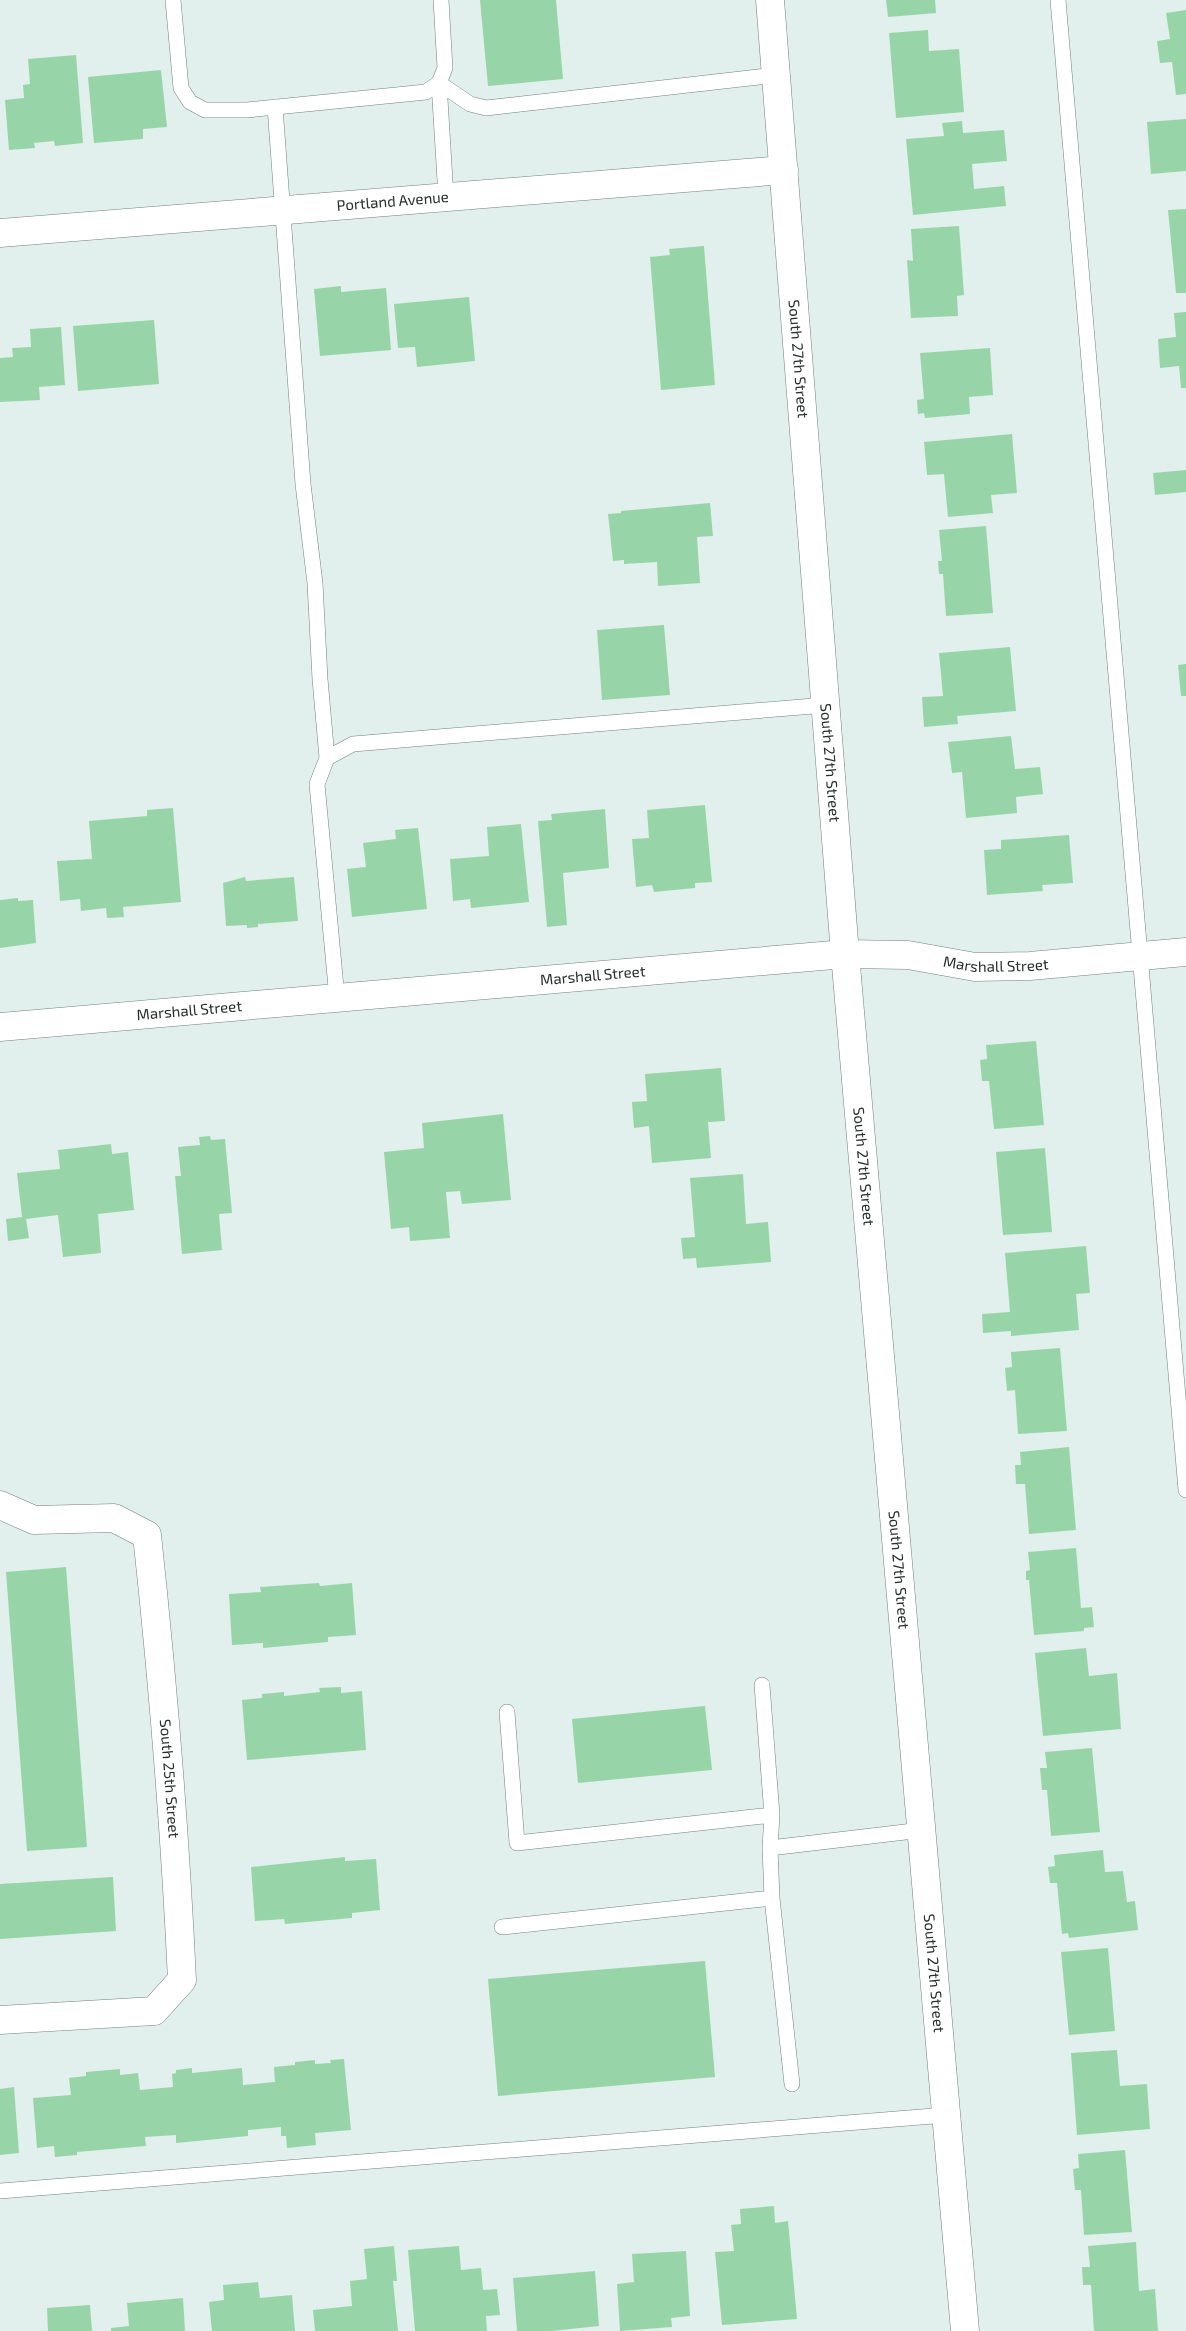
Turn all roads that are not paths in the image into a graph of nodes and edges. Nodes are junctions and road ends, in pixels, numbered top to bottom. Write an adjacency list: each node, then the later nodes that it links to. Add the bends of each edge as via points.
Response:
1 (173, 0): 7 (lane, via 181,88 190,102 205,110)
2 (441, 0): 6 (lane, via 445,68)
3 (770, 0): 5 (street, South 27th Street)
4 (1058, 0): 16 (lane)
5 (776, 75): 6 (lane, via 486,108 470,104); 8 (street, South 27th Street)
6 (439, 83): 7 (lane, via 426,92); 9 (lane)
7 (274, 107): 10 (lane)
8 (784, 170): 9 (street, Portland Avenue); 12 (street, South 27th Street)
9 (446, 197): 10 (street, Portland Avenue)
10 (283, 210): 11 (street, Portland Avenue); 13 (lane)
11 (0, 233)
12 (826, 705): 13 (lane, via 354,744); 15 (street, South 27th Street)
13 (327, 758): 17 (lane, via 317,784)
14 (1186, 952): 16 (street, Marshall Street)
15 (845, 954): 16 (street, Marshall Street, via 908,955 975,967 1030,966); 17 (street, Marshall Street); 24 (street, South 27th Street)
16 (1141, 956): 19 (lane)
17 (337, 998): 18 (street, Marshall Street)
18 (0, 1027)
19 (1186, 1490)
20 (0, 1505): 28 (street, South 25th Street, via 34,1520 114,1518 147,1535 161,1670 182,1980 154,2011)
21 (762, 1685): 23 (lane)
22 (507, 1712): 23 (lane, via 518,1843)
23 (772, 1815): 25 (lane)
24 (922, 1830): 25 (lane); 30 (street, South 27th Street)
25 (770, 1848): 26 (lane)
26 (772, 1898): 27 (lane); 29 (lane)
27 (502, 1927)
28 (0, 2020)
29 (792, 2084)
30 (946, 2115): 31 (lane); 32 (street, South 27th Street)
31 (0, 2192)
32 (965, 2331)

